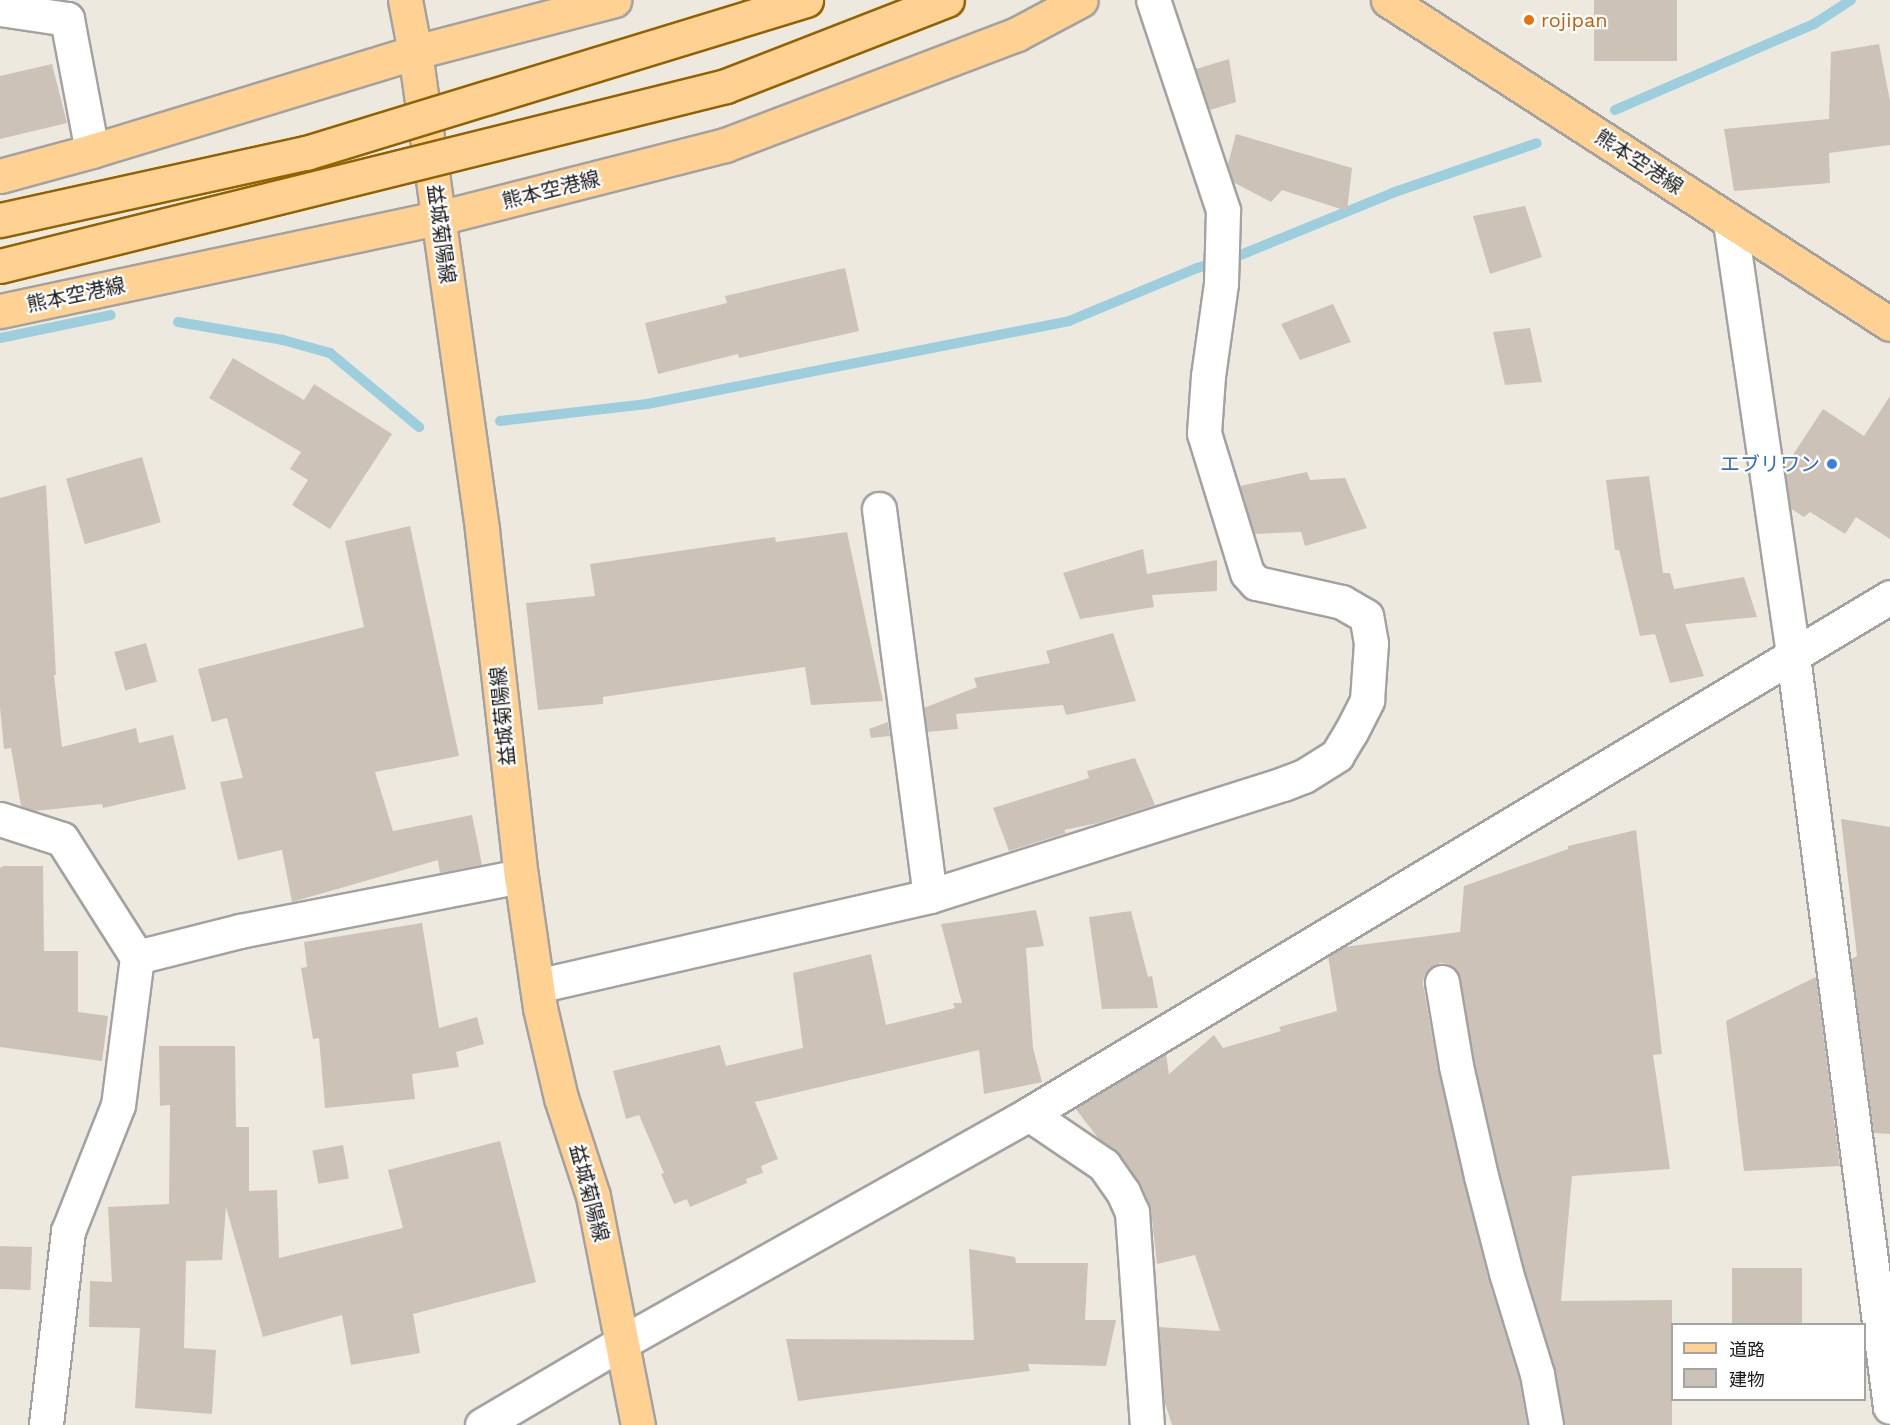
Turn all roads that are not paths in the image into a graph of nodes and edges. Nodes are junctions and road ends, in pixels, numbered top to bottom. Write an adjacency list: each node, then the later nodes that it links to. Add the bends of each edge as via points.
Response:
1 (405, 0): 9 (main road, 益城菊陽線)
2 (614, 0): 9 (main road)
3 (806, 0): 13 (main road, bridge, via 306,153)
4 (947, 0): 15 (main road, bridge, via 726,86)
5 (1080, 0): 12 (main road, 熊本空港線, via 1017,34 724,145)
6 (1153, 0): 23 (street, via 1224,210 1221,283 1204,433 1247,573 1256,583 1342,602 1366,616 1371,643 1367,699 1337,755 1304,776)
7 (1388, 0): 14 (main road, 熊本空港線)
8 (0, 9): 10 (street, via 67,19)
9 (415, 52): 10 (main road); 12 (main road, 益城菊陽線)
10 (92, 151): 11 (main road)
11 (0, 176)
12 (439, 218): 16 (main road, 熊本空港線); 22 (main road, 益城菊陽線, via 482,530)
13 (0, 220)
14 (1730, 222): 17 (main road, 熊本空港線); 20 (street)
15 (0, 266)
16 (0, 311)
17 (1890, 324)
18 (879, 509): 23 (street)
19 (1890, 597): 20 (street)
20 (1793, 656): 27 (street); 29 (street)
21 (0, 819): 24 (street, via 62,839)
22 (521, 876): 24 (street, via 240,931); 26 (main road, 益城菊陽線)
23 (930, 896): 26 (street)
24 (137, 957): 30 (street, via 118,1105 68,1231)
25 (1442, 982): 34 (street, via 1479,1165 1537,1374)
26 (537, 986): 28 (main road, 益城菊陽線, via 561,1098 593,1196)
27 (1029, 1114): 28 (street); 33 (street, via 1104,1165 1132,1212)
28 (623, 1342): 31 (street); 32 (main road, 益城菊陽線)
29 (1890, 1407)
30 (46, 1425)
31 (482, 1425)
32 (638, 1425)
33 (1147, 1425)
34 (1546, 1425)

